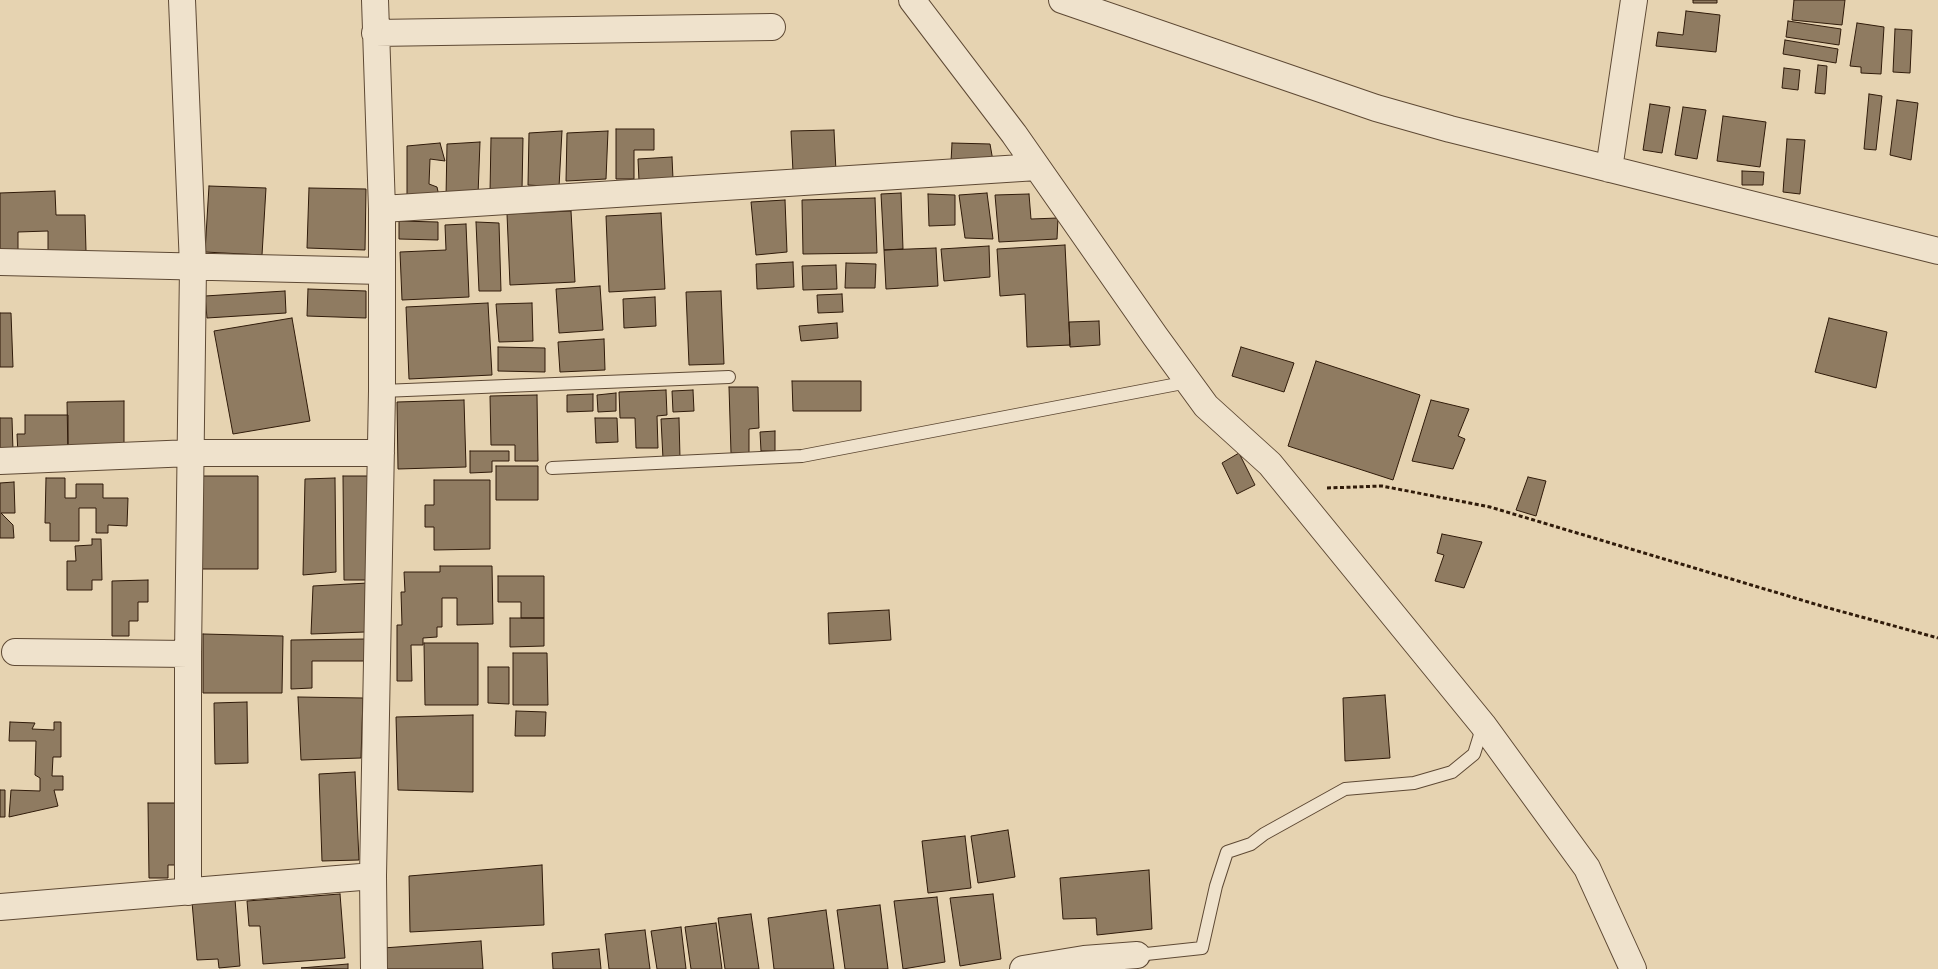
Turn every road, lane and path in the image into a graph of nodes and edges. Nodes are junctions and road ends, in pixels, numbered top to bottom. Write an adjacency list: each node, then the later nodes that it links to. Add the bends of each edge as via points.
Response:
1 (182, 0): 13 (street)
2 (374, 0): 7 (street)
3 (912, 0): 8 (street)
4 (1062, 0): 9 (street, via 1376,108)
5 (1634, 0): 9 (street)
6 (772, 26): 7 (street)
7 (374, 33): 10 (street)
8 (1037, 167): 10 (street); 16 (street)
9 (1609, 169): 11 (street)
10 (382, 209): 14 (street)
11 (1938, 251)
12 (0, 262): 13 (street)
13 (193, 266): 14 (street); 18 (street)
14 (382, 271): 17 (street)
15 (729, 377): 17 (lane)
16 (1188, 382): 21 (lane, via 802,456); 22 (street, via 1206,406 1270,464)
17 (382, 391): 19 (street)
18 (191, 453): 19 (street); 20 (street); 25 (street)
19 (381, 453): 27 (street)
20 (0, 461)
21 (552, 468)
22 (1290, 489): 23 (path, via 1382,486 1490,507); 26 (street)
23 (1938, 638)
24 (15, 652): 25 (street)
25 (188, 654): 28 (street)
26 (1483, 725): 30 (lane, via 1474,754 1452,772 1414,783 1345,789 1251,844 1227,852 1202,948); 33 (street, via 1587,868)
27 (373, 876): 28 (street); 31 (street)
28 (188, 892): 29 (street)
29 (0, 907)
30 (1137, 955): 32 (street)
31 (374, 969)
32 (1023, 969)
33 (1632, 969)

